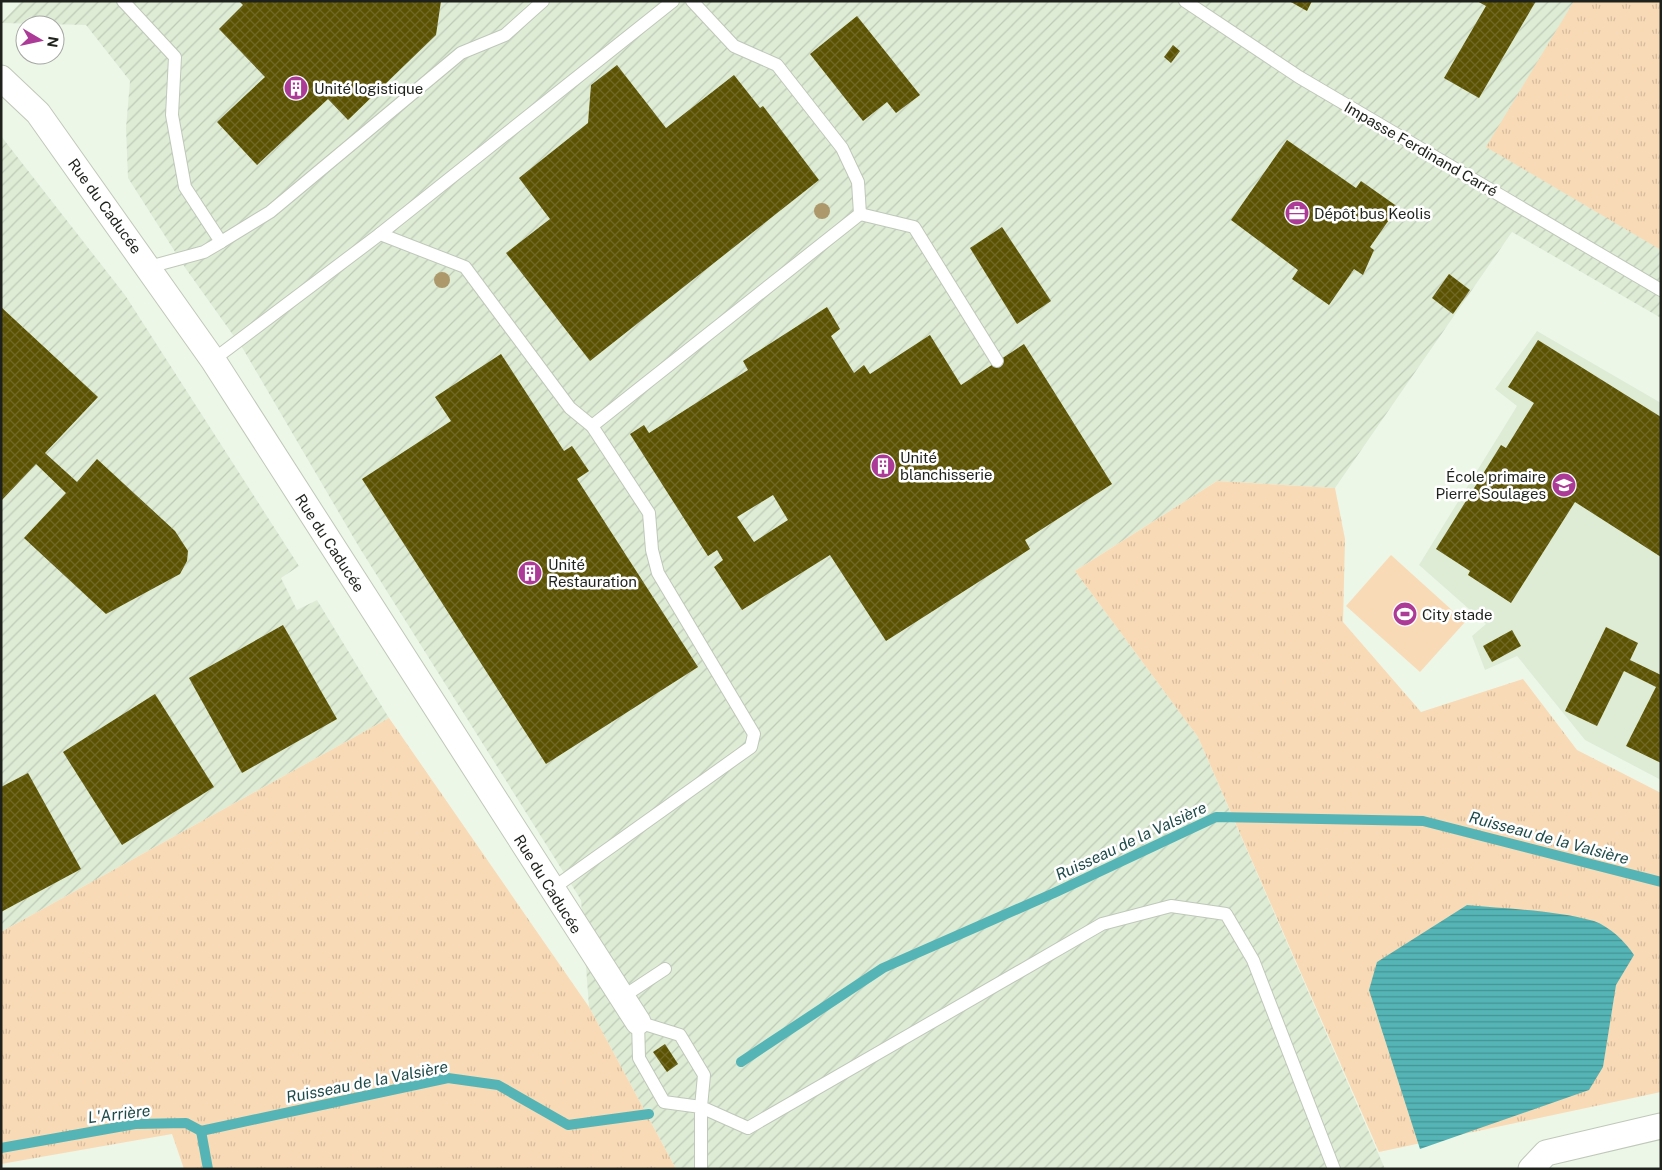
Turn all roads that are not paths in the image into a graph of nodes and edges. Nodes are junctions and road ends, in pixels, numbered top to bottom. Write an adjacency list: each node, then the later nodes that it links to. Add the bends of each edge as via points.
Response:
1 (123, 1): 9 (lane, via 175,57 172,114 185,187)
2 (543, 1): 9 (lane, via 505,35 461,53 270,212)
3 (673, 1): 8 (lane)
4 (692, 1): 7 (lane, via 734,46 777,65 783,72 842,148 858,182)
5 (1185, 1): 11 (lane, Impasse Ferdinand Carré, via 1299,77)
6 (1, 78): 10 (street, Rue du Caducée, via 38,113)
7 (860, 214): 13 (lane, via 914,227); 14 (lane)
8 (380, 234): 12 (lane); 14 (lane, via 465,267 570,408)
9 (220, 242): 10 (lane, via 204,252)
10 (149, 267): 12 (street, Rue du Caducée)
11 (1661, 290)
12 (213, 360): 15 (street, Rue du Caducée)
13 (997, 361)
14 (592, 426): 15 (lane, via 649,513 652,550 658,573 754,734 751,748)
15 (552, 889): 17 (street, Rue du Caducée)
16 (665, 969): 17 (lane)
17 (621, 998): 18 (street, Rue du Caducée)
18 (638, 1022): 19 (lane, via 680,1034 704,1075); 19 (lane, via 639,1058 664,1102)
19 (701, 1107): 21 (lane); 22 (lane, via 748,1128 1102,924 1171,906 1226,914 1253,960)
20 (1661, 1126): 23 (street, via 1546,1153)
21 (701, 1169)
22 (1334, 1169)
23 (1531, 1169)

